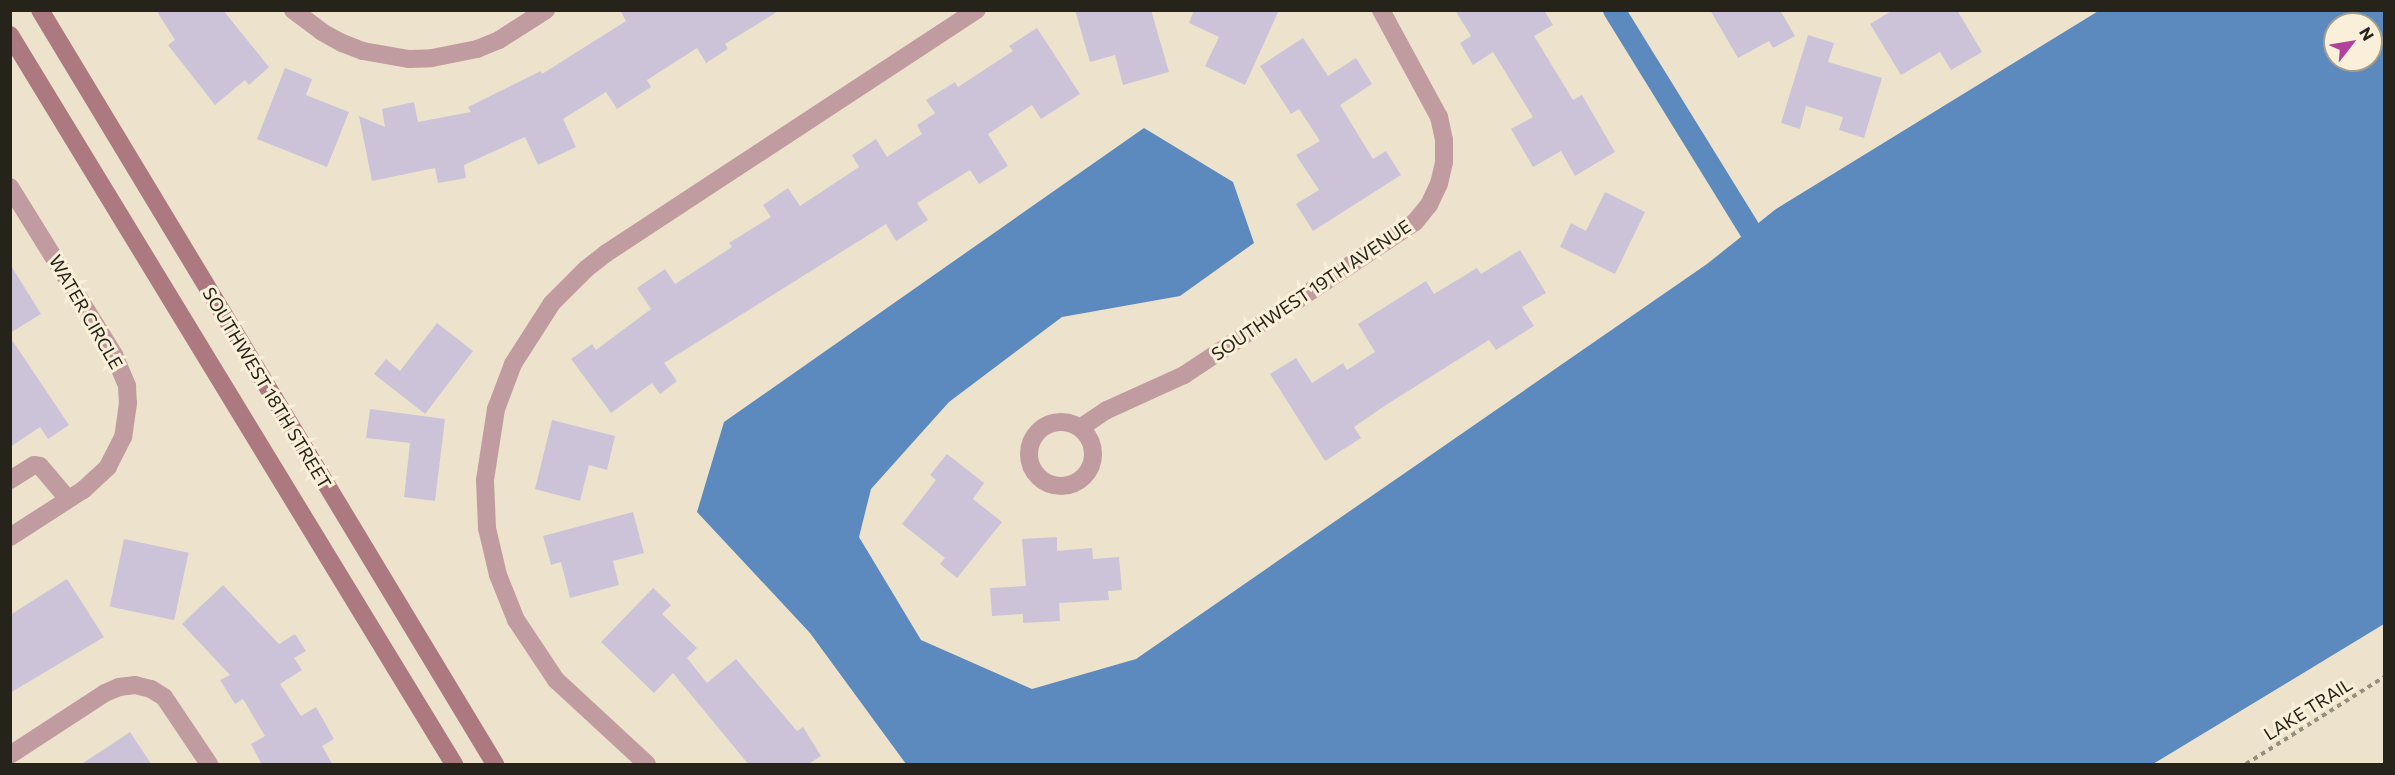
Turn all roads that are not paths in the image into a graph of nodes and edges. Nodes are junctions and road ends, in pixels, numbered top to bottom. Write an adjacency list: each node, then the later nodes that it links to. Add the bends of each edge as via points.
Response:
1 (40, 10): 15 (main road, SOUTHWEST 18TH STREET)
2 (293, 10): 3 (street, via 342,43 409,59 477,49)
3 (546, 10)
4 (978, 10): 16 (street, via 605,254 568,285 537,322 513,364 496,409 485,480 487,528 498,575 516,620 556,680)
5 (1381, 10): 8 (street, SOUTHWEST 19TH AVENUE, via 1439,117 1444,162 1429,205 1415,222 1184,375 1107,410)
6 (10, 35): 14 (main road, SOUTHWEST 18TH STREET)
7 (10, 187): 10 (street, WATER CIRCLE, via 114,355 127,386 127,420 117,453 96,480)
8 (1080, 428)
9 (10, 480): 10 (street, via 34,465 40,466)
10 (68, 499): 11 (street, WATER CIRCLE)
11 (10, 537)
12 (10, 755): 13 (street, via 105,693 135,685 164,697)
13 (209, 765)
14 (454, 765)
15 (495, 765)
16 (647, 765)

